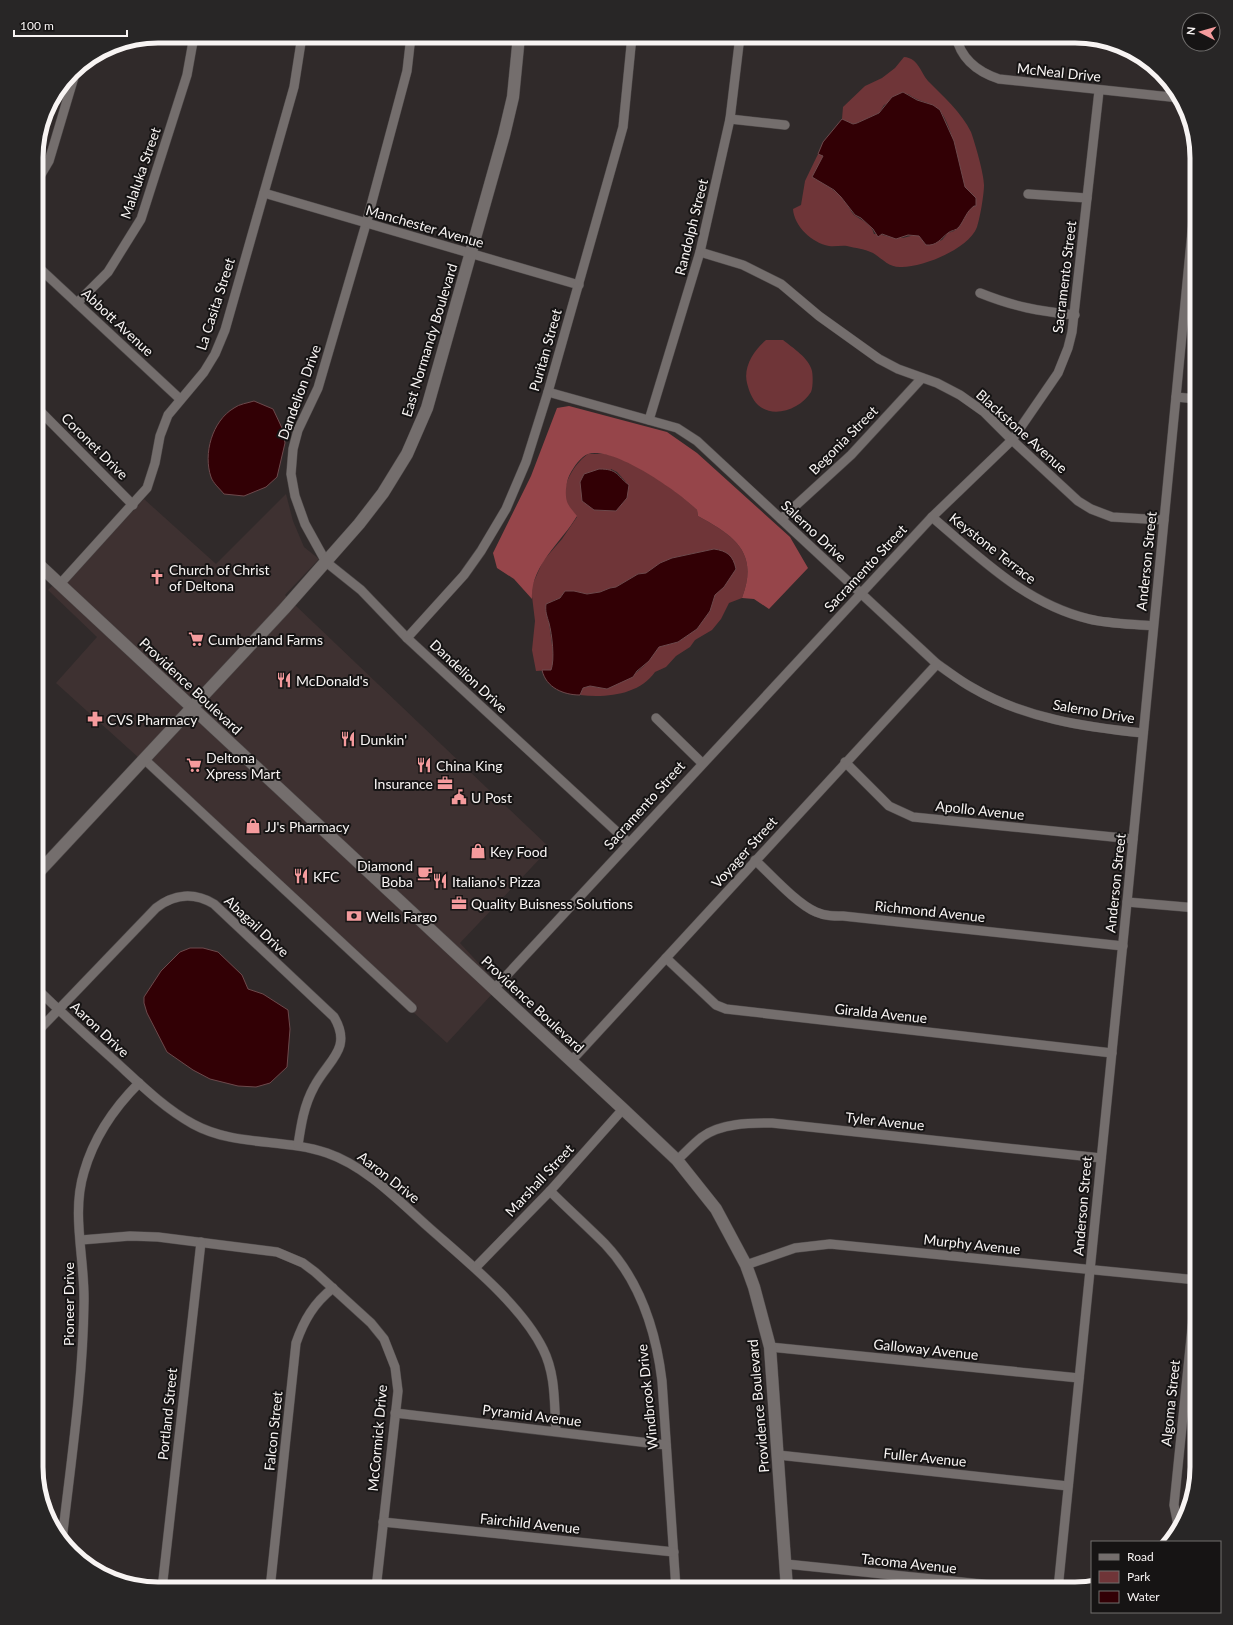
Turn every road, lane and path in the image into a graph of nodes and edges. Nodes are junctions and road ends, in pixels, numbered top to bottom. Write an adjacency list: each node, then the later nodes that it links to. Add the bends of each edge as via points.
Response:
1 (193, 43): 24 (street, Malaluka Street, via 187,75 141,219 108,272)
2 (301, 43): 14 (street, La Casita Street, via 294,87)
3 (410, 43): 17 (street, Dandelion Drive, via 407,71)
4 (518, 43): 20 (main road, East Normandy Boulevard, via 513,97)
5 (631, 43): 22 (street, Puritan Street, via 623,127)
6 (739, 43): 11 (street, Randolph Street)
7 (958, 43): 9 (street, McNeal Drive, via 973,66 999,80)
8 (73, 82): 13 (street, via 49,161)
9 (1099, 91): 10 (street, McNeal Drive); 16 (street, Sacramento Street)
10 (1173, 97)
11 (730, 119): 12 (street); 18 (street, Randolph Street)
12 (785, 125)
13 (43, 171)
14 (264, 193): 17 (street, Manchester Avenue); 30 (street, La Casita Street, via 225,330 204,372)
15 (1028, 194): 16 (street)
16 (1087, 198): 25 (street, Sacramento Street)
17 (366, 224): 20 (street, Manchester Avenue); 38 (street, Dandelion Drive, via 318,388 292,449 290,474 294,496 305,524)
18 (700, 252): 26 (street, Blackstone Avenue, via 743,265 781,284 819,316 879,359); 32 (street, Randolph Street)
19 (1190, 252): 28 (street, Anderson Street)
20 (472, 253): 22 (street, Manchester Avenue); 38 (main road, East Normandy Boulevard, via 427,408 407,454 383,493)
21 (43, 271): 24 (street, Abbott Avenue)
22 (579, 285): 27 (street, Puritan Street)
23 (980, 294): 25 (street, via 1010,305)
24 (77, 303): 30 (street, Abbott Avenue)
25 (1075, 315): 33 (street, Sacramento Street, via 1068,348 1058,373)
26 (922, 378): 33 (street, Blackstone Avenue, via 960,395 984,412); 36 (street, Begonia Street, via 851,455)
27 (548, 392): 32 (street, Salerno Drive); 43 (street, Puritan Street, via 526,462 506,509 464,575)
28 (1176, 397): 29 (street); 37 (street, Anderson Street)
29 (1190, 398)
30 (180, 399): 34 (street, La Casita Street, via 168,415 160,436 147,488)
31 (43, 414): 34 (street, Coronet Drive)
32 (649, 420): 36 (street, Salerno Drive, via 677,428 697,441)
33 (1012, 440): 35 (street, Sacramento Street); 37 (street, Blackstone Avenue, via 1091,509 1112,517)
34 (133, 505): 40 (street, La Casita Street)
35 (932, 517): 41 (street, Sacramento Street); 42 (street, Keystone Terrace, via 1023,592 1055,608 1090,619)
36 (781, 519): 41 (street, Salerno Drive)
37 (1164, 520): 42 (street, Anderson Street)
38 (326, 562): 43 (street, Dandelion Drive, via 361,590); 45 (main road, East Normandy Boulevard)
39 (43, 568): 40 (main road, Providence Boulevard)
40 (60, 584): 45 (main road, Providence Boulevard)
41 (861, 593): 44 (street, Salerno Drive); 50 (street, Sacramento Street)
42 (1153, 626): 47 (street, Anderson Street)
43 (407, 638): 52 (street, Dandelion Drive)
44 (937, 664): 47 (street, Salerno Drive, via 972,688 1033,713 1067,723); 49 (street, Voyager Street)
45 (191, 707): 48 (main road, East Normandy Boulevard); 59 (main road, Providence Boulevard)
46 (656, 718): 50 (street)
47 (1143, 733): 51 (street, Anderson Street)
48 (144, 759): 54 (main road, East Normandy Boulevard); 61 (street)
49 (845, 762): 51 (street, Apollo Avenue, via 889,806 913,817); 53 (street, Voyager Street)
50 (702, 763): 52 (street, Sacramento Street)
51 (1133, 839): 55 (street, Anderson Street)
52 (628, 843): 59 (street, Sacramento Street)
53 (755, 860): 57 (street, Richmond Avenue, via 805,906 829,916); 58 (street, Voyager Street)
54 (43, 867)
55 (1127, 902): 56 (street); 57 (street, Anderson Street)
56 (1190, 907)
57 (1122, 946): 64 (street, Anderson Street)
58 (666, 958): 64 (street, Giralda Avenue, via 716,1004 726,1009); 65 (street, Voyager Street)
59 (494, 988): 65 (main road, Providence Boulevard)
60 (43, 995): 62 (street, Aaron Drive)
61 (412, 1008)
62 (59, 1010): 63 (street, Abagail Drive); 66 (street, Aaron Drive); 68 (street, Abagail Drive, via 156,908 166,901 185,895 204,898 214,904 334,1017 339,1026 339,1050 314,1087 304,1111)
63 (43, 1026)
64 (1112, 1053): 69 (street, Anderson Street)
65 (572, 1060): 67 (main road, Providence Boulevard)
66 (139, 1084): 68 (street, Aaron Drive, via 178,1115 204,1129 234,1139); 72 (street, Pioneer Drive, via 113,1111 93,1146 83,1174 79,1203)
67 (623, 1109): 70 (main road, Providence Boulevard); 71 (street, Marshall Street)
68 (298, 1145): 75 (street, Aaron Drive, via 328,1153 349,1163 381,1186)
69 (1101, 1158): 70 (street, Tyler Avenue, via 772,1123 745,1123 721,1128 703,1136); 76 (street, Anderson Street)
70 (677, 1160): 74 (main road, Providence Boulevard, via 716,1208)
71 (550, 1191): 75 (street, Marshall Street); 84 (street, Windbrook Drive, via 618,1260 650,1318 659,1353)
72 (81, 1240): 73 (street, McCormick Drive, via 158,1236); 89 (street, Pioneer Drive, via 84,1300 82,1363)
73 (200, 1242): 78 (street, McCormick Drive, via 277,1252 303,1263); 92 (street, Portland Street)
74 (746, 1265): 76 (street, Murphy Avenue, via 795,1248 830,1244); 79 (main road, Providence Boulevard)
75 (475, 1268): 83 (street, Aaron Drive, via 522,1316 544,1351 554,1381)
76 (1090, 1270): 77 (street, Murphy Avenue); 81 (street, Anderson Street)
77 (1190, 1278)
78 (334, 1288): 82 (street, McCormick Drive, via 371,1323 389,1350 395,1367 398,1391); 93 (street, Falcon Street, via 323,1296 309,1313 296,1344)
79 (770, 1347): 81 (street, Galloway Avenue); 85 (main road, Providence Boulevard)
80 (1190, 1348): 87 (street, Algoma Street, via 1174,1505)
81 (1079, 1378): 86 (street, Anderson Street)
82 (395, 1413): 83 (street, Pyramid Avenue); 88 (street, McCormick Drive)
83 (556, 1431): 84 (street, Pyramid Avenue)
84 (666, 1445): 90 (street, Windbrook Drive)
85 (778, 1455): 86 (street, Fuller Avenue); 91 (main road, Providence Boulevard)
86 (1068, 1486): 98 (street, Anderson Street)
87 (1177, 1520)
88 (384, 1522): 90 (street, Fairchild Avenue); 94 (street, McCormick Drive)
89 (63, 1532)
90 (674, 1552): 95 (street, Windbrook Drive)
91 (786, 1564): 96 (main road, Providence Boulevard); 97 (street, Tacoma Avenue)
92 (163, 1582)
93 (271, 1582)
94 (377, 1582)
95 (676, 1582)
96 (787, 1582)
97 (961, 1582)
98 (1059, 1582)

